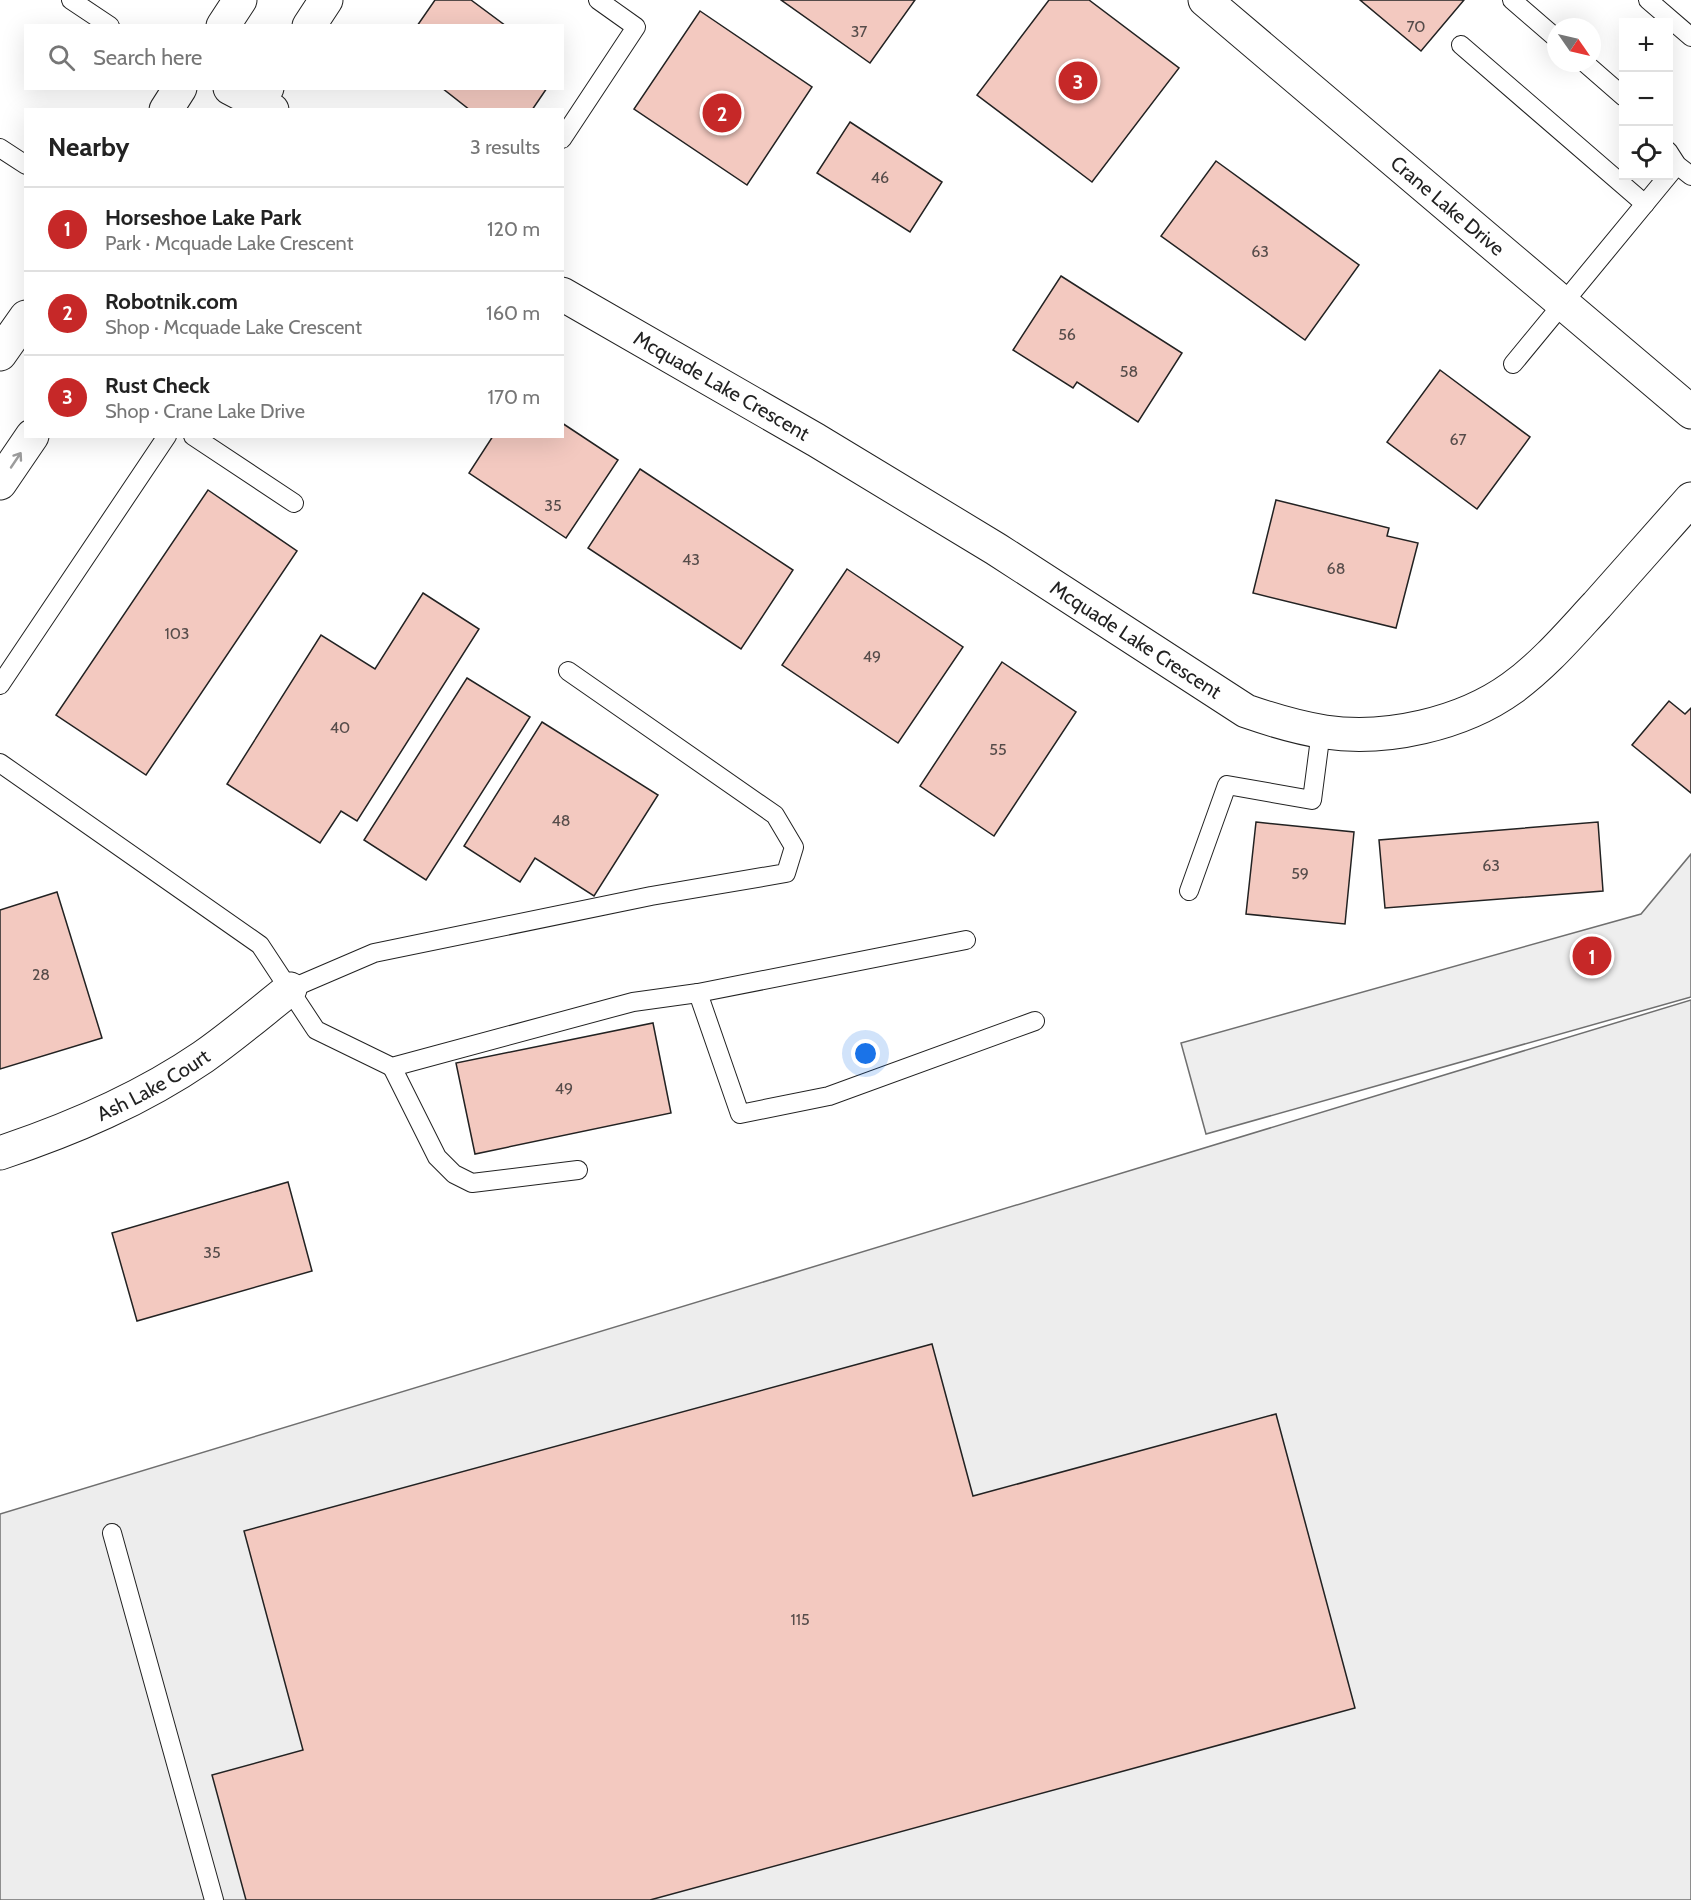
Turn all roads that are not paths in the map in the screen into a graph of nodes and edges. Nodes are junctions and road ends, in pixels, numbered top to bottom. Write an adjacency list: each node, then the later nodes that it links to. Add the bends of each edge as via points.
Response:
1 (71, 0): 8 (lane)
2 (240, 0): 9 (street)
3 (326, 0): 10 (street)
4 (598, 0): 18 (lane, via 636,27)
5 (1204, 0): 24 (street, Crane Lake Drive)
6 (1512, 0): 11 (lane)
7 (1648, 0): 12 (lane)
8 (107, 24)
9 (224, 24)
10 (310, 24)
11 (1547, 30)
12 (1691, 37)
13 (1461, 45): 22 (lane)
14 (1594, 72): 16 (lane)
15 (179, 90): 17 (street)
16 (1619, 94)
17 (167, 108)
18 (564, 137)
19 (0, 148): 20 (lane)
20 (24, 164)
21 (1679, 164): 22 (lane)
22 (1645, 204): 24 (lane)
23 (564, 295): 37 (street, Mcquade Lake Crescent, via 986,543 1246,711 1282,724)
24 (1564, 302): 27 (lane); 28 (street, Crane Lake Drive)
25 (24, 320): 26 (street)
26 (0, 354)
27 (1514, 364)
28 (1691, 412)
29 (31, 438): 32 (street, one-way to 29)
30 (166, 438): 36 (lane)
31 (196, 438): 34 (lane)
32 (0, 483)
33 (1691, 499): 37 (street, Mcquade Lake Crescent, via 1546,661 1511,689 1444,720 1400,731)
34 (294, 503)
35 (568, 671): 41 (lane, via 775,815 794,847 786,873 651,896 374,953)
36 (0, 685)
37 (1321, 731): 39 (lane, via 1312,800 1227,785)
38 (0, 763): 41 (lane, via 260,945)
39 (1189, 891)
40 (966, 940): 42 (lane)
41 (290, 989): 44 (lane, via 316,1030); 45 (street, Ash Lake Court, via 204,1056 137,1097 70,1128)
42 (698, 993): 43 (lane, via 740,1114 828,1096); 44 (lane, via 633,1002)
43 (1035, 1021)
44 (392, 1067): 46 (lane, via 437,1157 454,1174 472,1183)
45 (0, 1153)
46 (578, 1170)
47 (112, 1533): 48 (lane)
48 (214, 1900)

